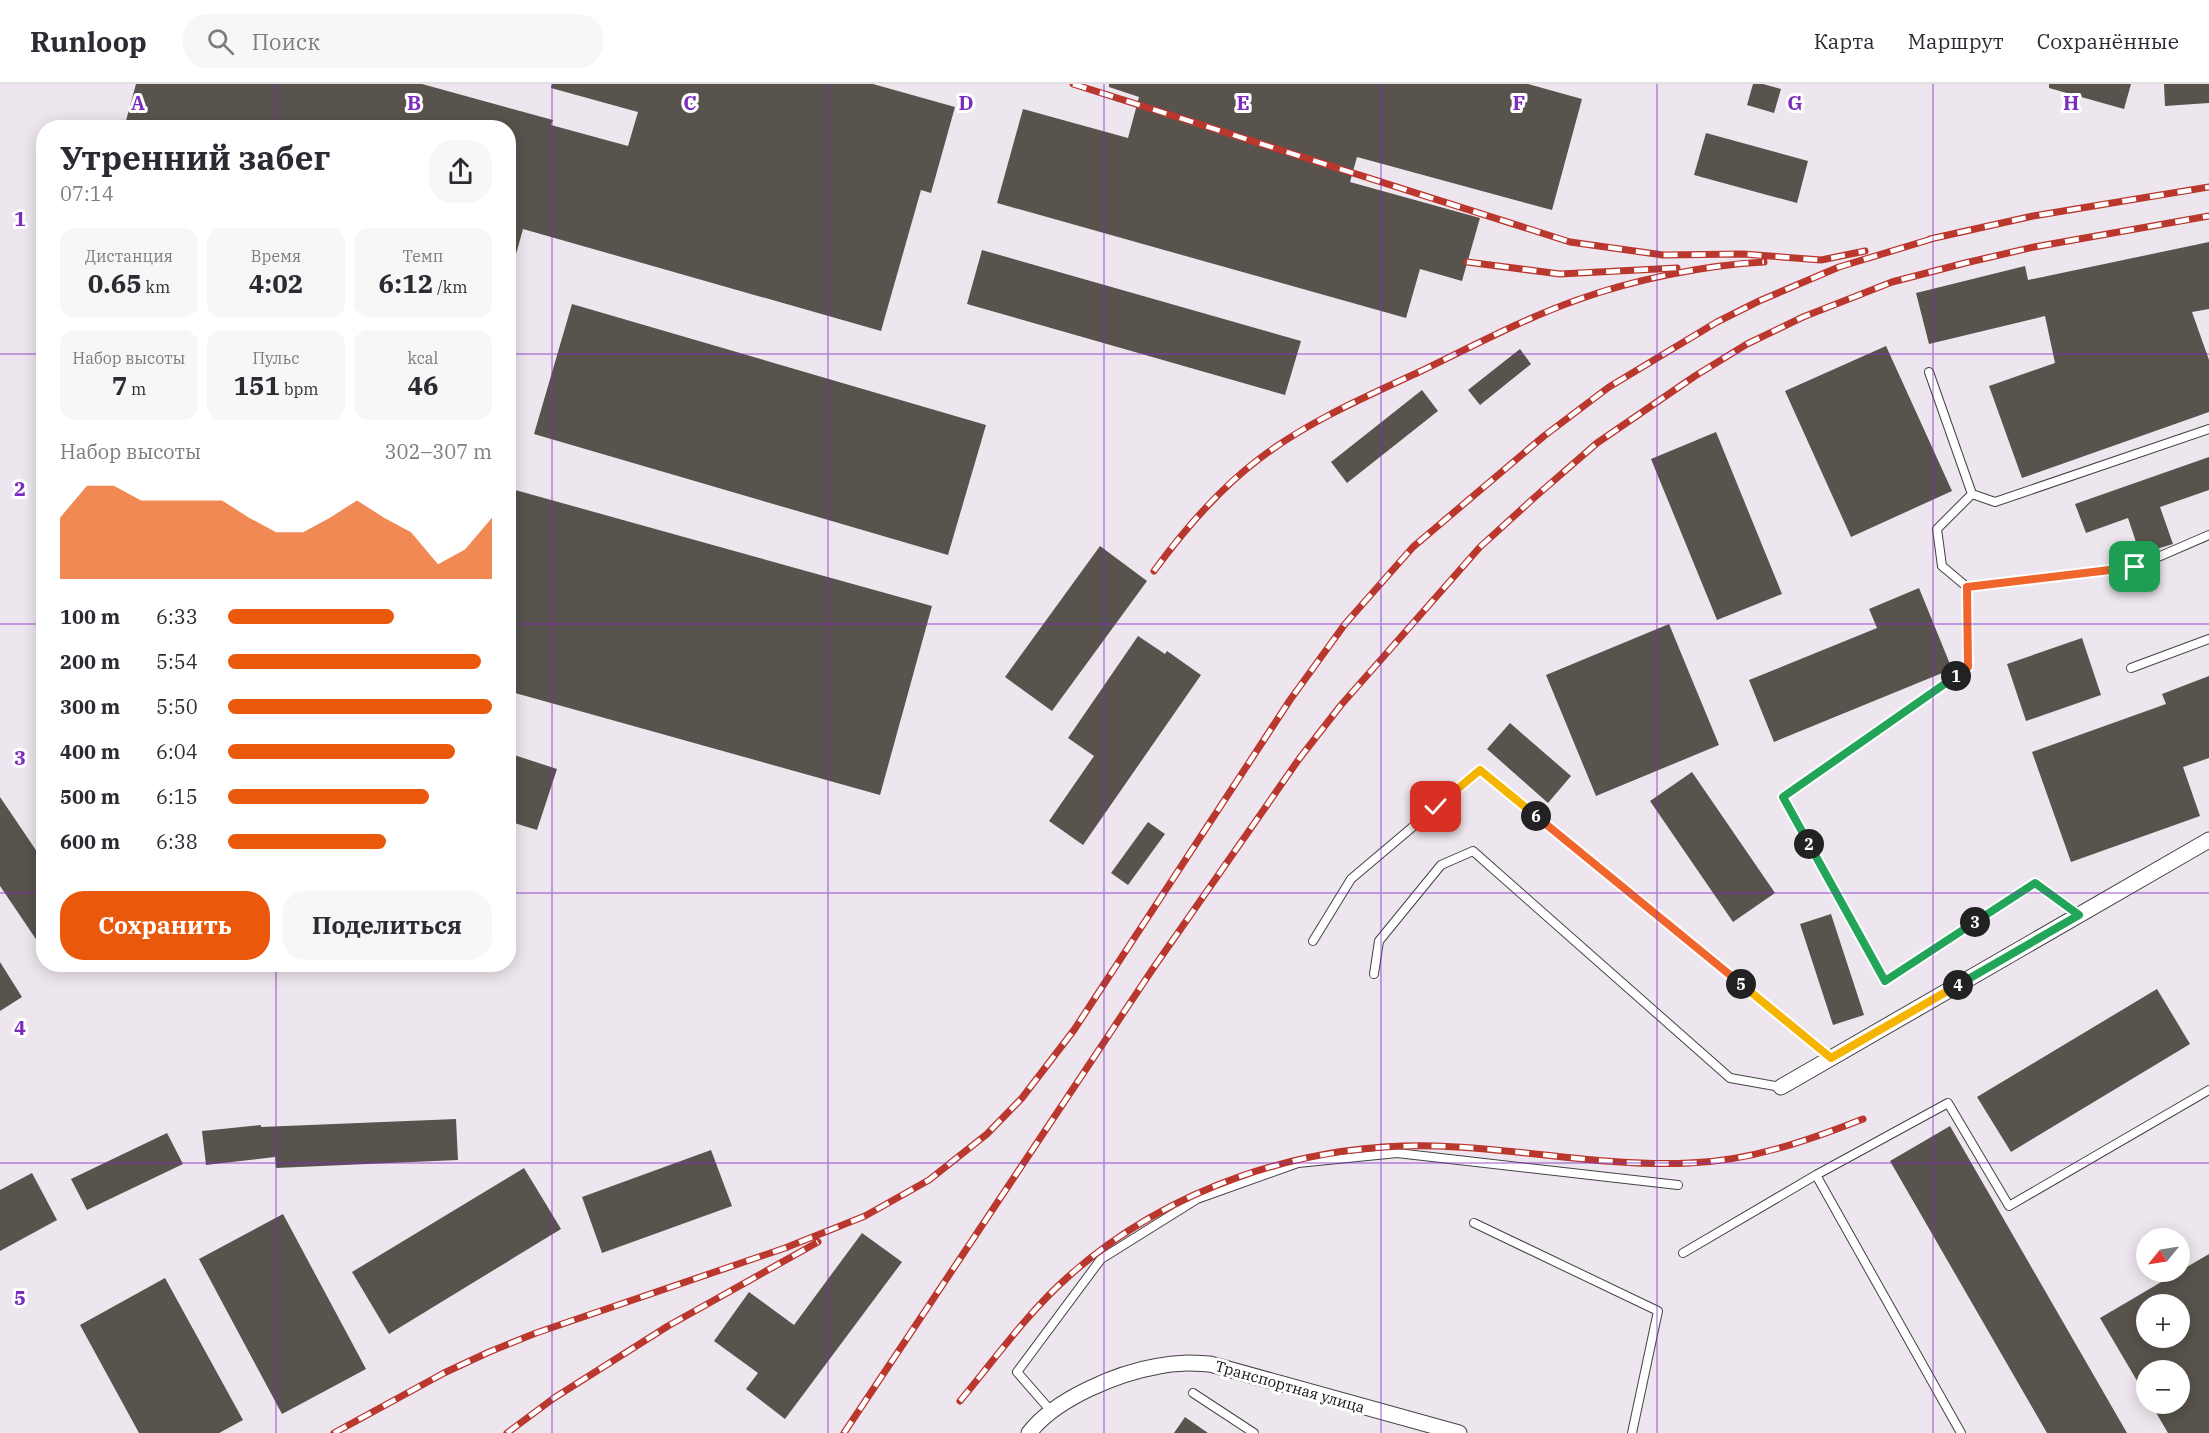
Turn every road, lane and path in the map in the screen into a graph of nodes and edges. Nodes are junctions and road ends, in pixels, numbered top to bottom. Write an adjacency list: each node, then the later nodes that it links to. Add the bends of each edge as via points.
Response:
1 (1929, 372): 3 (lane)
2 (2209, 429): 3 (lane, via 1995,502)
3 (1972, 494): 5 (lane, via 1937,529 1942,566)
4 (2209, 535): 5 (lane, via 2135,567)
5 (1967, 587): 9 (lane, via 1968,667 1783,797 1885,981 2035,883)
6 (2209, 639): 7 (lane)
7 (2131, 668)
8 (2209, 840): 9 (street)
9 (2079, 915): 12 (street)
10 (1313, 941): 12 (lane, via 1351,879 1480,770)
11 (1374, 974): 13 (lane, via 1379,941 1441,865 1473,850 1730,1078)
12 (1831, 1058): 13 (street)
13 (1781, 1087)
14 (2209, 1090): 15 (lane, via 2009,1206 1948,1103)
15 (1816, 1175): 18 (lane); 25 (lane)
16 (1678, 1185): 20 (lane, via 1397,1153 1298,1163 1197,1199 1101,1258 1017,1372)
17 (1473, 1223): 24 (lane, via 1658,1311)
18 (1683, 1253)
19 (1193, 1394): 22 (lane)
20 (1051, 1411): 21 (street, Транспортная улица); 23 (street, Транспортная улица, via 1119,1378 1184,1363 1210,1365)
21 (1029, 1433)
22 (1254, 1433)
23 (1459, 1433)
24 (1632, 1433)
25 (1961, 1433)

